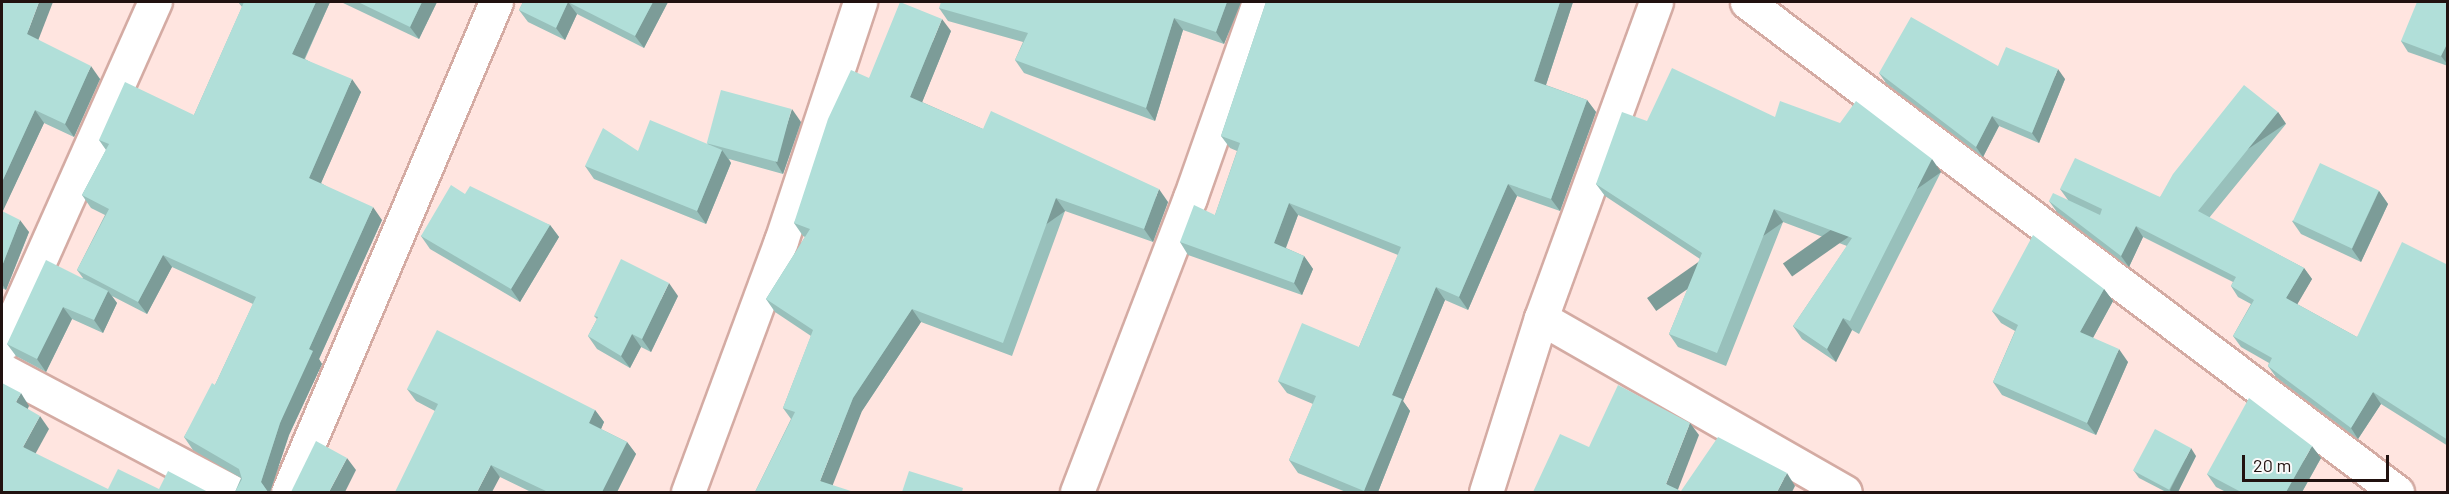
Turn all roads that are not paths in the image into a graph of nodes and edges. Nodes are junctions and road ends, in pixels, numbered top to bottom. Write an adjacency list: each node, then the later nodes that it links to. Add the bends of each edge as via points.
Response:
1 (155, 2): 8 (street)
2 (495, 2): 11 (street)
3 (860, 2): 12 (street, via 781,241)
4 (1259, 2): 13 (street, via 1190,198)
5 (1656, 2): 7 (street)
6 (1747, 2): 16 (street)
7 (1541, 318): 14 (street); 15 (street)
8 (2, 345)
9 (2, 370): 10 (street)
10 (232, 492)
11 (288, 492)
12 (688, 492)
13 (1077, 492)
14 (1486, 492)
15 (1845, 492)
16 (2397, 492)

